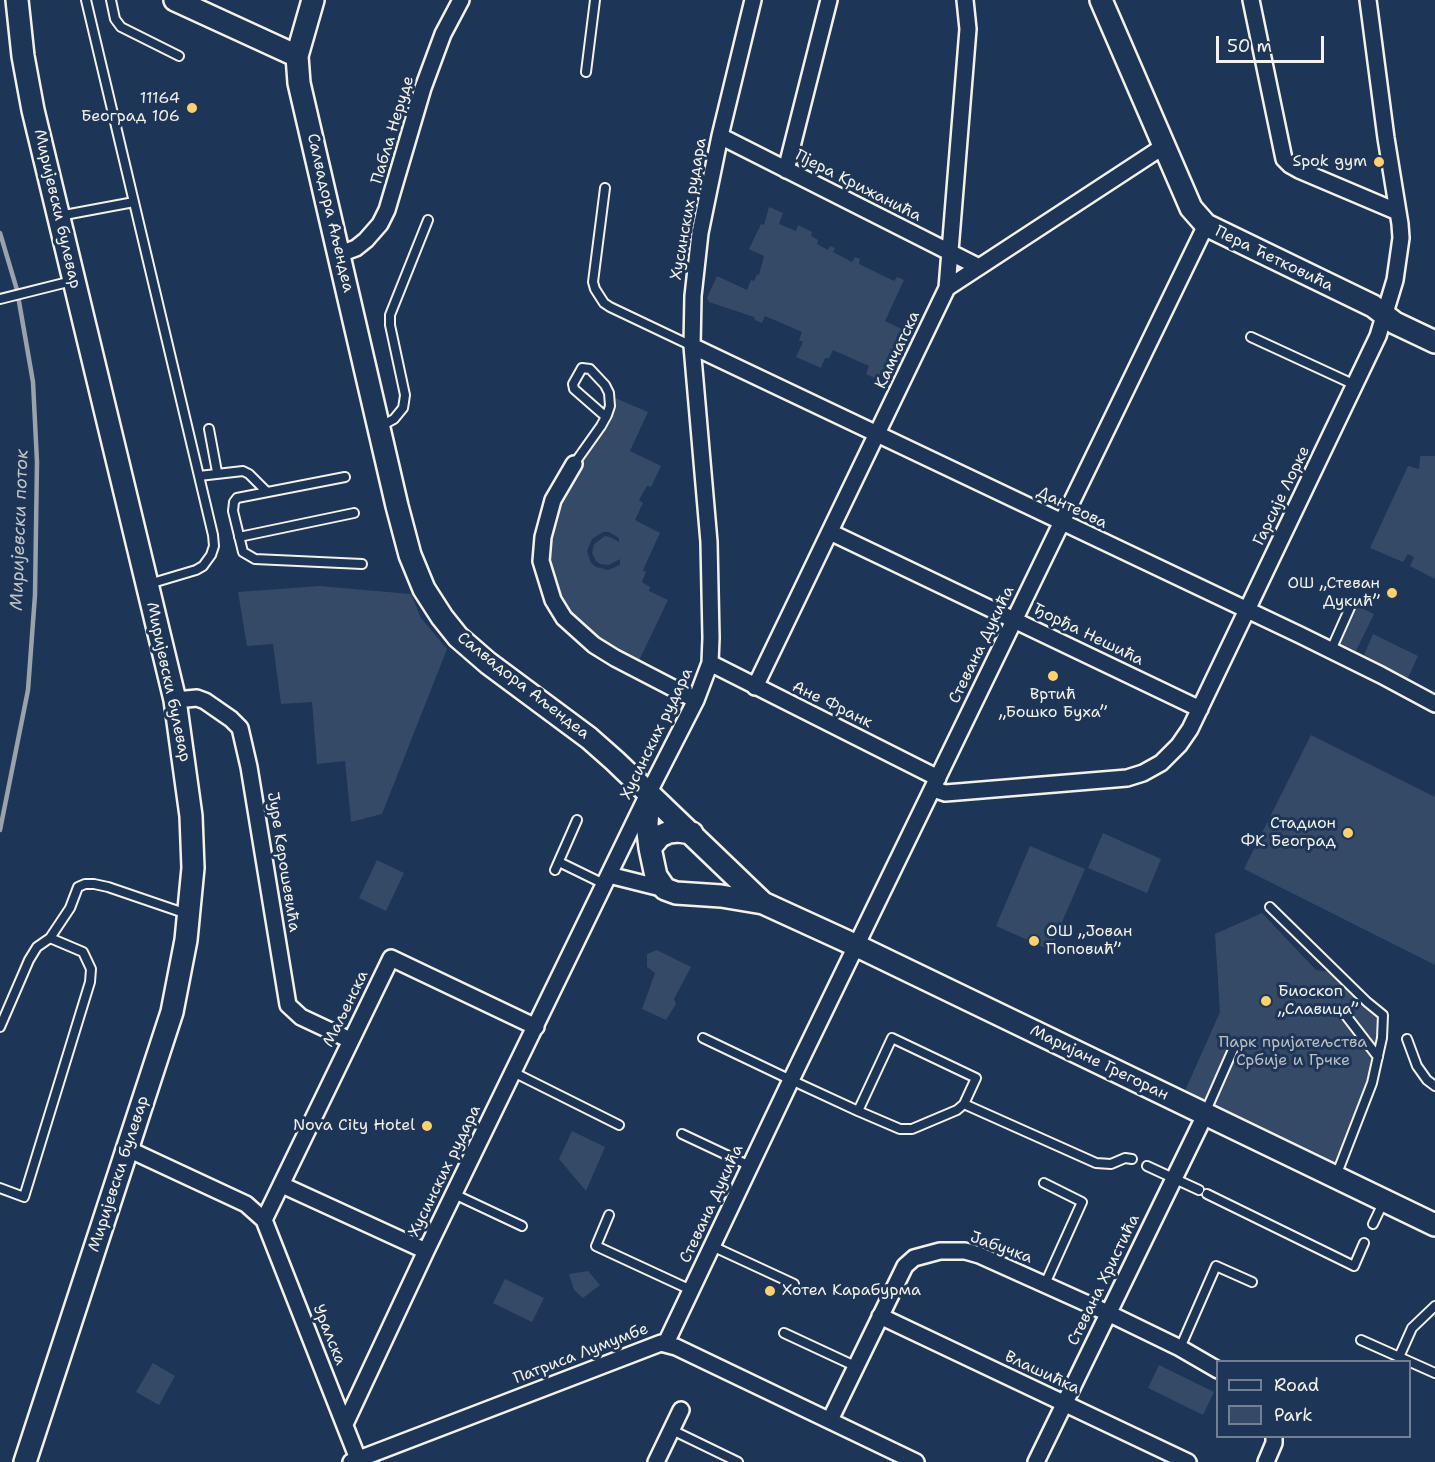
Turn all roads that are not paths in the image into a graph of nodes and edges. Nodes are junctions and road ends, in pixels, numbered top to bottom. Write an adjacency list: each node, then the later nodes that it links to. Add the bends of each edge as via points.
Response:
1 (17, 0): 23 (street, Миријевски булевар, via 33,110)
2 (86, 0): 21 (lane)
3 (111, 0): 14 (lane, via 121,27)
4 (175, 0): 15 (street)
5 (314, 0): 15 (street, Салвадора Аљендеа)
6 (461, 0): 27 (street, Пабла Неруде, via 443,34 423,88 387,210 366,240)
7 (595, 0): 16 (lane)
8 (753, 0): 17 (street, Хусинских рудара)
9 (829, 0): 19 (street)
10 (965, 0): 26 (street, Камчатска, via 968,29)
11 (1101, 0): 18 (street, Пера Ћетковића)
12 (1251, 0): 22 (street, via 1284,159 1299,170)
13 (1368, 0): 22 (street, Гарсије Лорке)
14 (179, 56)
15 (297, 56): 27 (street, Салвадора Аљендеа, via 302,95)
16 (586, 72)
17 (720, 136): 19 (street, Пјера Крижанића); 35 (street, Хусинских рудара, via 695,262)
18 (1164, 146): 25 (street, Пера Ћетковића, via 1191,208); 28 (street)
19 (786, 170): 26 (street, Пјера Крижанића)
20 (605, 188): 35 (lane, via 595,289 610,307)
21 (134, 202): 23 (lane); 43 (lane)
22 (1398, 212): 32 (street, Гарсије Лорке, via 1399,259)
23 (59, 216): 29 (street, Миријевски булевар)
24 (428, 220): 38 (lane, via 390,315 405,402 394,418)
25 (1206, 225): 32 (street, Пера Ћетковића, via 1373,306); 47 (street, Стевана Дукића)
26 (949, 252): 28 (street, Пјера Крижанића); 30 (street, Камчатска)
27 (340, 254): 38 (street, Салвадора Аљендеа)
28 (979, 267): 30 (street)
29 (74, 280): 31 (lane); 51 (street, Миријевски булевар)
30 (947, 288): 40 (street, Камчатска)
31 (0, 299)
32 (1385, 316): 34 (street, Пера Ћетковића); 36 (street, Гарсије Лорке)
33 (1251, 337): 36 (lane)
34 (1435, 342)
35 (692, 346): 40 (street, Дантеова); 56 (street, Хусинских рудара, via 709,542)
36 (1355, 385): 53 (street, Гарсије Лорке)
37 (606, 417): 37 (lane, via 573,389 582,368 590,369 605,385 610,400); 41 (lane)
38 (379, 427): 63 (street, Салвадора Аљендеа, via 410,555 424,589 442,617 488,663 589,738)
39 (209, 429): 42 (lane)
40 (878, 434): 47 (street, Дантеова); 48 (street, Камчатска)
41 (574, 464): 59 (street, via 554,500 543,537 541,561 553,600 564,618 606,654)
42 (217, 472): 43 (lane); 45 (lane, via 243,471)
43 (199, 476): 51 (lane, via 213,535 211,555 196,570)
44 (345, 477): 45 (lane)
45 (267, 492): 49 (lane, via 234,502)
46 (354, 513): 49 (lane)
47 (1061, 522): 53 (street, Дантеова); 54 (street, Стевана Дукића)
48 (830, 532): 54 (street, Ђорђа Нешића); 57 (street, Камчатска)
49 (239, 537): 50 (lane, via 243,552 255,560)
50 (362, 564)
51 (147, 584): 58 (street, Миријевски булевар)
52 (1352, 603): 55 (lane)
53 (1247, 611): 55 (street, Дантеова); 61 (street, Гарсије Лорке)
54 (1015, 620): 61 (street, Ђорђа Нешића); 62 (street, Стевана Дукића)
55 (1331, 650): 60 (street, Дантеова)
56 (710, 663): 57 (street, Ане Франк); 59 (street, Хусинских рудара)
57 (755, 687): 62 (street, Ане Франк)
58 (175, 700): 76 (street, Миријевски булевар, via 191,816 193,868); 84 (street, Јуре Керошевића, via 205,701 240,728 288,1005 301,1017)
59 (696, 700): 63 (street, Хусинских рудара)
60 (1435, 704)
61 (1200, 709): 62 (street, Гарсије Лорке, via 1179,745 1161,763 1127,778 945,793)
62 (936, 784): 78 (street, Стевана Дукића)
63 (649, 792): 65 (street); 66 (street, Маријане Грегоран)
64 (577, 820): 69 (lane)
65 (639, 827): 66 (street, via 668,823); 67 (street); 71 (street, Хусинских рудара)
66 (693, 833): 67 (street, via 669,832); 68 (street, Маријане Грегоран)
67 (650, 848): 72 (street, via 656,876)
68 (717, 859): 73 (street, via 715,883); 74 (street, Маријане Грегоран)
69 (559, 862): 70 (lane); 71 (lane)
70 (555, 870)
71 (607, 880): 72 (street); 81 (street, Хусинских рудара)
72 (665, 889): 73 (street, Маријане Грегоран)
73 (702, 894): 74 (street, Маријане Грегоран)
74 (763, 903): 78 (street, Маријане Грегоран)
75 (1270, 907): 86 (lane, via 1380,1011 1383,1022)
76 (189, 914): 77 (lane, via 108,887 85,884 78,887 70,908); 95 (street, Миријевски булевар, via 172,1012)
77 (50, 938): 80 (lane, via 28,960); 103 (lane, via 83,952 91,969 90,982 24,1197)
78 (857, 946): 88 (street, Стевана Дукића); 92 (street, Маријане Грегоран)
79 (1344, 1014): 86 (lane)
80 (0, 1027)
81 (536, 1027): 84 (street, Маљенска, via 391,958); 87 (street, Хусинских рудара)
82 (703, 1038): 88 (lane)
83 (1407, 1039): 89 (lane, via 1417,1065)
84 (350, 1040): 102 (street, Маљенска)
85 (1235, 1046): 92 (lane)
86 (1378, 1057): 100 (lane, via 1369,1092)
87 (513, 1072): 93 (lane); 104 (street, Хусинских рудара)
88 (791, 1080): 91 (lane); 97 (street, Стевана Дукића)
89 (1435, 1086)
90 (964, 1104): 91 (lane, via 904,1130); 91 (lane, via 976,1078 892,1038); 96 (lane, via 1096,1163)
91 (858, 1111)
92 (1204, 1115): 99 (street, Стевана Христића); 100 (street, Маријане Грегоран)
93 (619, 1125)
94 (682, 1134): 97 (lane)
95 (128, 1149): 107 (street, via 246,1204); 138 (street, Миријевски булевар)
96 (1132, 1159)
97 (750, 1166): 112 (street, Стевана Дукића)
98 (1147, 1166): 99 (lane)
99 (1173, 1178): 111 (lane, via 1354,1266); 119 (street, Стевана Христића)
100 (1335, 1178): 105 (street, Маријане Грегоран)
101 (1044, 1183): 116 (lane, via 1082,1202)
102 (282, 1185): 107 (street, Маљенска); 113 (street)
103 (0, 1188)
104 (454, 1194): 110 (lane); 113 (street, Хусинских рудара)
105 (1384, 1201): 108 (lane); 109 (street, Маријане Грегоран)
106 (609, 1215): 117 (lane, via 596,1246)
107 (264, 1220): 134 (street, Уралска)
108 (1373, 1224)
109 (1435, 1225)
110 (522, 1226)
111 (1364, 1243)
112 (712, 1246): 115 (lane); 117 (street, Стевана Дукића)
113 (426, 1251): 134 (street, Хусинских рудара)
114 (1252, 1282): 124 (lane, via 1216,1266)
115 (794, 1284)
116 (1045, 1284): 119 (street, Јабучка); 120 (street, Јабучка, via 965,1251 928,1253 905,1266)
117 (692, 1290): 123 (street, Стевана Дукића)
118 (1435, 1306): 125 (lane, via 1412,1328)
119 (1108, 1313): 124 (street, Јабучка); 131 (street, Стевана Христића)
120 (880, 1316): 128 (street, Јабучка); 131 (street, Влашићка)
121 (784, 1334): 128 (lane)
122 (1361, 1340): 125 (lane)
123 (666, 1343): 133 (street, Патриса Лумумбе); 137 (street, Патриса Лумумбе, via 656,1343)
124 (1180, 1348): 129 (street, Јабучка)
125 (1400, 1357): 126 (lane)
126 (1407, 1360)
127 (1411, 1362): 130 (lane)
128 (856, 1367): 133 (street, Јабучка)
129 (1216, 1369)
130 (1435, 1373)
131 (1064, 1403): 142 (street, Стевана Христића); 143 (street, Влашићка)
132 (681, 1410): 135 (street)
133 (830, 1420): 141 (street, Патриса Лумумбе)
134 (345, 1424): 137 (street, Уралска)
135 (672, 1430): 139 (street); 140 (lane)
136 (1274, 1438): 144 (street)
137 (357, 1461)
138 (25, 1462)
139 (656, 1462)
140 (738, 1462)
141 (916, 1462)
142 (1036, 1462)
143 (1188, 1462)
144 (1266, 1462)

